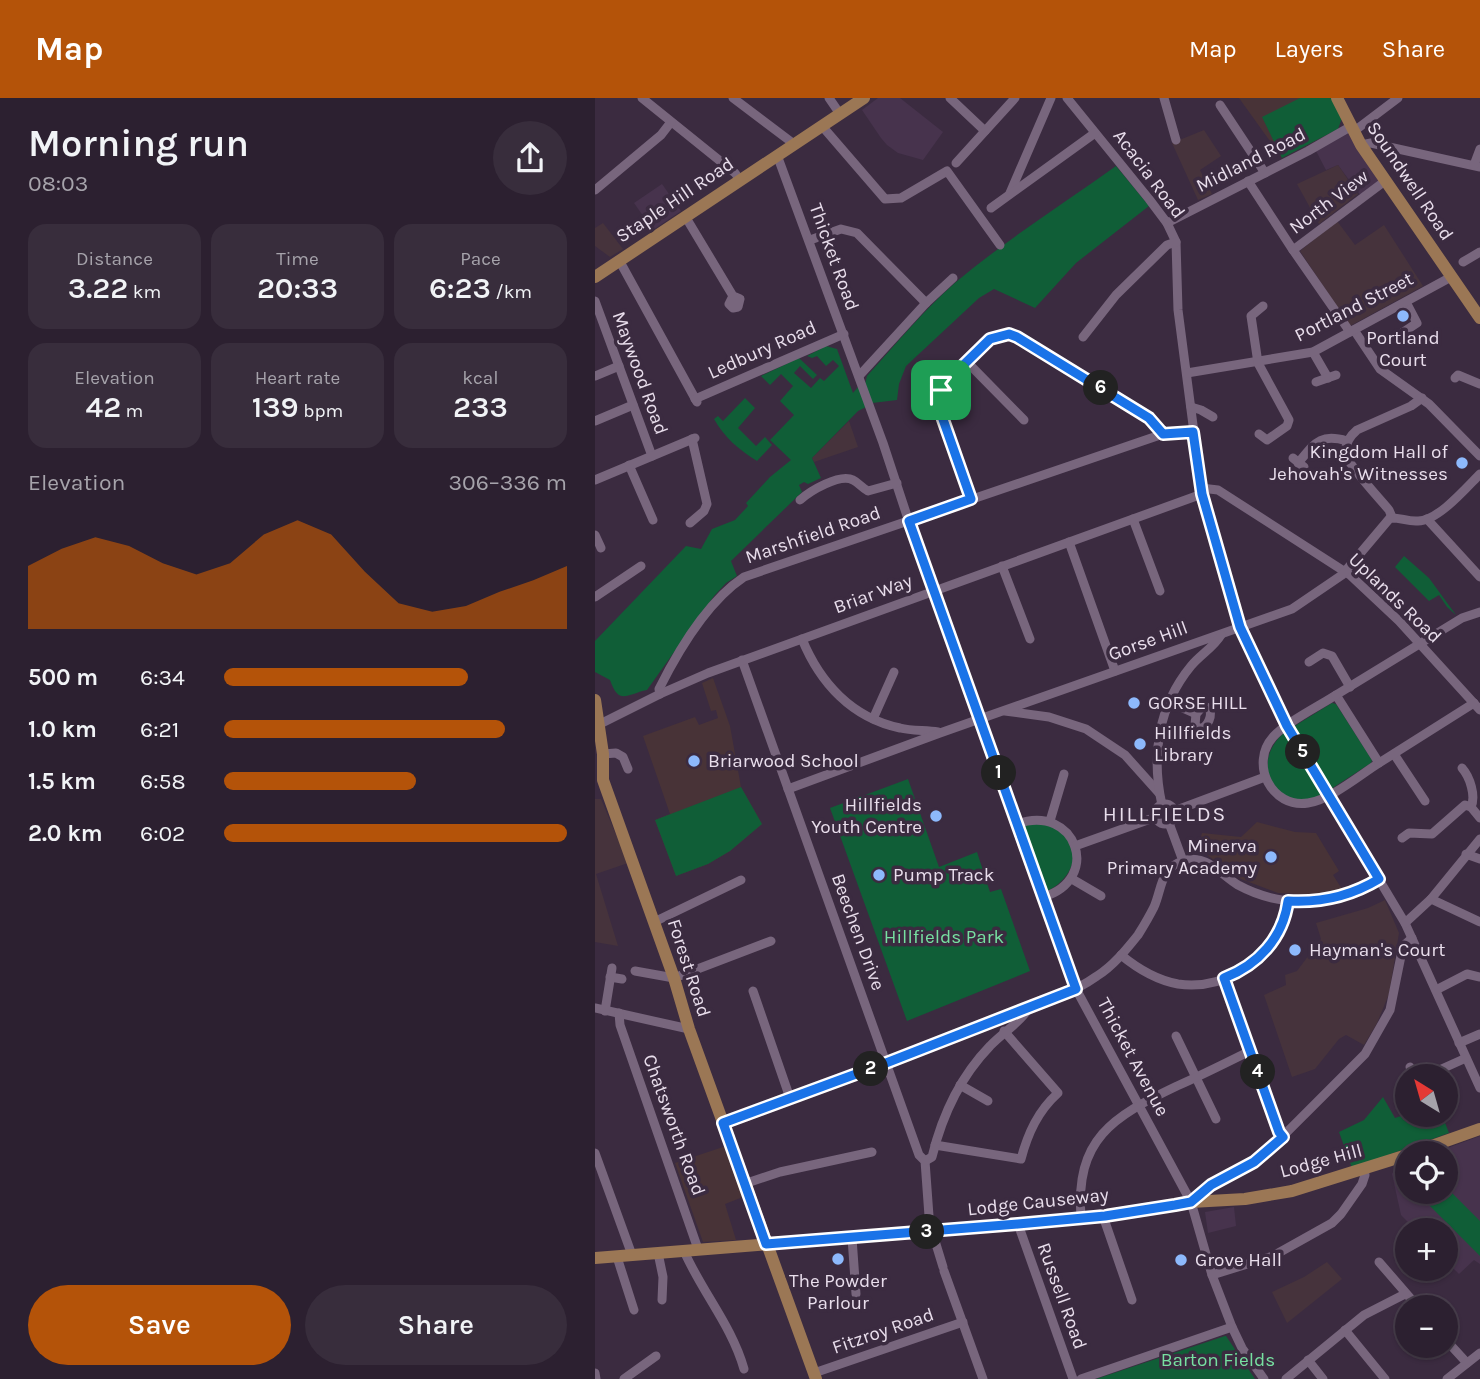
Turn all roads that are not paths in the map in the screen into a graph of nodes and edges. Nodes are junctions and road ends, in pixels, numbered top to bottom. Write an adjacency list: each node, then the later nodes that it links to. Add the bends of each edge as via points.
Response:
1 (642, 98): 14 (street)
2 (733, 98): 20 (street)
3 (829, 98): 13 (street)
4 (864, 98): 13 (main road, Staple Hill Road)
5 (950, 98): 17 (street)
6 (1015, 98): 17 (street)
7 (1051, 98): 31 (street)
8 (1067, 98): 18 (street, Acacia Road)
9 (1164, 98): 19 (street)
10 (1337, 98): 16 (main road, Soundwell Road)
11 (1398, 98): 16 (street, Midland Road)
12 (1220, 105): 26 (street, via 1222,117)
13 (840, 114): 15 (main road, Staple Hill Road)
14 (671, 122): 27 (street); 30 (street)
15 (822, 126): 20 (main road, Staple Hill Road); 37 (street, via 885,199 901,198 947,171)
16 (1352, 130): 21 (main road, Soundwell Road); 26 (street, Midland Road)
17 (985, 131): 24 (street)
18 (1095, 132): 31 (street); 34 (street, Acacia Road)
19 (1175, 140)
20 (794, 144): 23 (main road, Staple Hill Road)
21 (1361, 145): 25 (street, via 1371,143); 29 (main road, Soundwell Road)
22 (1480, 149): 25 (street)
23 (777, 155): 27 (main road, Staple Hill Road); 35 (street, Thicket Road)
24 (956, 163)
25 (1477, 166)
26 (1265, 173): 28 (street, Midland Road)
27 (740, 180): 33 (main road, Staple Hill Road)
28 (1248, 181): 34 (street, Midland Road); 38 (street)
29 (1385, 181): 38 (street, North View); 43 (main road, Soundwell Road)
30 (595, 190)
31 (1010, 194): 32 (street)
32 (991, 208)
33 (685, 216): 40 (main road, Staple Hill Road); 45 (street)
34 (1167, 223): 36 (street, Acacia Road)
35 (810, 240): 48 (street, via 841,229 857,233); 53 (street, Thicket Road)
36 (1176, 242): 54 (street, via 1167,245 1116,296); 59 (street, Acacia Road, via 1178,310)
37 (1000, 245)
38 (1293, 250): 51 (street)
39 (1480, 253): 41 (street)
40 (619, 260): 42 (main road, Staple Hill Road); 53 (street, Ledbury Road, via 696,400)
41 (1463, 262)
42 (595, 276)
43 (1451, 277): 47 (street, Portland Street); 50 (main road, Soundwell Road)
44 (953, 278): 48 (street)
45 (733, 296)
46 (595, 301): 58 (street, Maywood Road)
47 (1406, 302): 51 (street, Portland Street); 52 (street, via 1417,323)
48 (926, 303): 61 (street)
49 (1263, 306): 57 (street, via 1251,316)
50 (1480, 316)
51 (1352, 331): 55 (street, Portland Street); 65 (street, via 1380,369)
52 (1402, 333)
53 (844, 334): 61 (street, Thicket Road)
54 (1083, 337)
55 (1313, 352): 57 (street, Portland Street); 63 (street, via 1332,377)
56 (967, 362): 69 (street); 72 (street, via 990,339 1009,334 1149,418); 83 (street, via 946,382 939,408)
57 (1258, 363): 59 (street, Portland Street); 73 (street, via 1289,420 1267,440)
58 (619, 366): 60 (street); 66 (street, Maywood Road)
59 (1187, 373): 67 (street, Acacia Road)
60 (595, 376)
61 (859, 376): 81 (street, Thicket Avenue)
62 (1455, 378): 64 (street, via 1458,375)
63 (1316, 382)
64 (1480, 384)
65 (1422, 398): 74 (street, via 1357,430); 76 (street)
66 (633, 405): 70 (street); 75 (street, Maywood Road)
67 (1191, 407): 68 (street); 71 (street, Acacia Road)
68 (1213, 417)
69 (1024, 419)
70 (595, 421)
71 (1193, 432): 72 (street, Marshfield Road); 82 (street, Acacia Road)
72 (1163, 434): 83 (street, Marshfield Road)
73 (1259, 434)
74 (1347, 441): 77 (street, via 1315,441); 85 (street, via 1348,460)
75 (652, 456): 78 (street); 90 (street, via 694,439 707,504)
76 (1480, 456)
77 (1299, 463)
78 (629, 466): 80 (street); 88 (street)
79 (1480, 474): 87 (street)
80 (595, 480)
81 (897, 482): 84 (street, via 868,491 844,479 819,486); 89 (street, Thicket Avenue)
82 (1202, 491): 86 (street, Briar Way); 96 (street, Uplands Road, via 1218,491); 102 (street, Acacia Road)
83 (971, 499): 89 (street, Marshfield Road)
84 (800, 500)
85 (1392, 517): 87 (street); 96 (street, Gorse Hill)
86 (1133, 519): 92 (street, Briar Way); 99 (street)
87 (1427, 519): 97 (street)
88 (653, 520)
89 (909, 521): 98 (street, Thicket Avenue); 112 (street, Marshfield Road, via 744,577 729,587 673,662)
90 (690, 523)
91 (595, 535): 93 (street)
92 (1069, 542): 95 (street, Briar Way); 109 (street)
93 (601, 548)
94 (641, 566): 100 (street)
95 (1002, 566): 98 (street, Briar Way); 105 (street)
96 (1345, 571): 102 (street, Gorse Hill, via 1293,609); 106 (street, Uplands Road)
97 (1480, 580)
98 (935, 590): 104 (street, Briar Way); 120 (street, Thicket Avenue)
99 (1160, 591)
100 (595, 597)
101 (1480, 611): 106 (street)
102 (1240, 627): 103 (street, Gorse Hill); 122 (street, Acacia Road)
103 (1221, 634): 109 (street, Gorse Hill); 115 (street, via 1184,675)
104 (802, 639): 107 (street, Briar Way); 119 (street, via 831,689)
105 (1030, 639)
106 (1420, 644): 111 (street); 116 (street, Uplands Road)
107 (742, 660): 112 (street, Briar Way); 131 (street, Beechen Drive)
108 (1309, 662): 111 (street, via 1323,653 1332,656)
109 (1115, 671): 117 (street, Gorse Hill)
110 (894, 672): 119 (street)
111 (1350, 687): 113 (street)
112 (660, 694): 121 (street, Briar Way)
113 (1336, 695): 122 (street); 126 (street)
114 (595, 700): 121 (main road, Forest Road)
115 (1169, 702): 118 (street); 132 (street, via 1159,737)
116 (1477, 706): 125 (street)
117 (1003, 711): 120 (street, Gorse Hill); 132 (street, via 1049,716 1094,734 1125,755)
118 (1196, 714)
119 (873, 719): 123 (street, via 902,729)
120 (980, 719): 123 (street, Gorse Hill); 142 (street, Thicket Avenue)
121 (600, 724): 124 (main road, Forest Road)
122 (1287, 726): 130 (street, via 1265,747); 133 (street, Acacia Road)
123 (940, 733): 131 (street, Gorse Hill)
124 (603, 754): 128 (street, via 623,757); 156 (main road, Forest Road, via 603,780)
125 (1394, 754): 126 (street); 134 (street)
126 (1379, 763): 133 (street)
127 (1462, 768): 136 (street, via 1474,798)
128 (628, 769)
129 (1065, 774): 140 (street)
130 (1265, 777): 133 (street, via 1274,791 1289,801 1310,803); 137 (street)
131 (788, 789): 181 (street, Beechen Drive)
132 (1159, 793): 135 (street)
133 (1328, 795): 150 (street, Acacia Road)
134 (1425, 801)
135 (1162, 805): 137 (street); 138 (street)
136 (1471, 807): 139 (street); 143 (street, via 1459,809 1432,834)
137 (1174, 811): 141 (street)
138 (1156, 817): 141 (street); 145 (street)
139 (1480, 818)
140 (1050, 821): 142 (street); 145 (street, via 1067,832)
141 (1169, 823): 148 (street)
142 (1017, 824): 153 (street, Thicket Avenue)
143 (1402, 838)
144 (1480, 839): 146 (street)
145 (1075, 846): 149 (street, via 1077,863)
146 (1466, 854): 147 (street); 154 (street)
147 (1480, 859)
148 (1183, 861): 155 (street, via 1207,862 1239,886); 161 (street, via 1166,871 1154,907)
149 (1072, 879): 152 (street); 153 (street)
150 (1379, 879): 155 (street, via 1343,895 1313,902); 158 (street, Acacia Road)
151 (741, 880): 156 (street)
152 (1101, 896)
153 (1043, 897): 167 (street, Thicket Avenue)
154 (1431, 899): 157 (street); 158 (street)
155 (1288, 901): 165 (street, via 1271,945 1247,967)
156 (654, 922): 164 (main road, Forest Road)
157 (1480, 922)
158 (1405, 923): 159 (street, Acacia Road)
159 (1412, 938): 168 (street, Acacia Road); 192 (street, via 1403,946 1390,1010 1365,1054)
160 (771, 941): 164 (street)
161 (1121, 955): 165 (street, via 1146,973 1180,984); 167 (street)
162 (635, 971): 164 (street)
163 (1480, 977): 168 (street, via 1467,974)
164 (674, 978): 174 (main road, Forest Road)
165 (1224, 978): 179 (street)
166 (622, 979): 172 (street, via 611,973)
167 (1076, 989): 170 (street); 188 (street, Thicket Avenue)
168 (1436, 990): 178 (street, Acacia Road)
169 (753, 991): 186 (street)
170 (1030, 1007): 175 (street); 181 (street)
171 (595, 1009): 172 (street)
172 (605, 1010): 173 (street)
173 (619, 1013): 174 (street); 209 (street, Chatsworth Road)
174 (689, 1029): 190 (main road, Forest Road)
175 (1004, 1031): 184 (street); 194 (street, via 1058,1093 1035,1120 1021,1159)
176 (1480, 1034): 178 (street)
177 (1176, 1036): 183 (street)
178 (1459, 1043): 180 (street, Acacia Road)
179 (1250, 1051): 183 (street); 192 (street)
180 (1466, 1058): 182 (street); 185 (street, Acacia Road)
181 (886, 1063): 186 (street); 198 (street, Beechen Drive)
182 (1453, 1064)
183 (1196, 1077): 188 (street); 189 (street)
184 (960, 1085): 187 (street); 194 (street)
185 (1480, 1088)
186 (790, 1098): 190 (street)
187 (988, 1101)
188 (1139, 1104): 201 (street, Thicket Avenue); 204 (street, via 1106,1130 1090,1153 1080,1187)
189 (1216, 1119)
190 (723, 1123): 200 (main road, Forest Road)
191 (1480, 1129): 193 (main road, Lodge Hill)
192 (1283, 1137): 201 (street, via 1264,1155)
193 (1446, 1141)
194 (935, 1146): 198 (street, via 930,1160)
195 (872, 1152): 200 (street)
196 (595, 1153): 212 (street)
197 (1395, 1159): 199 (main road, Lodge Hill)
198 (925, 1161): 202 (street, Beechen Drive)
199 (1364, 1170): 201 (main road, Lodge Hill, via 1292,1191); 216 (street, via 1362,1184 1332,1223 1282,1252)
200 (744, 1184): 208 (main road, Forest Road)
201 (1191, 1202): 203 (main road, Lodge Causeway); 216 (street, Thicket Avenue)
202 (929, 1216)
203 (1103, 1216): 204 (main road, Lodge Causeway); 220 (street)
204 (1081, 1218): 205 (main road, Lodge Causeway)
205 (1018, 1224): 206 (main road, Lodge Causeway); 236 (street, Russell Road)
206 (932, 1231): 207 (main road, Lodge Causeway); 222 (street)
207 (852, 1238): 208 (main road, Lodge Causeway); 217 (street)
208 (766, 1244): 209 (main road, Lodge Causeway); 232 (main road, Forest Road)
209 (698, 1249): 210 (main road, Lodge Causeway)
210 (684, 1251): 211 (main road, Lodge Causeway); 230 (street, via 738,1349)
211 (658, 1253): 212 (main road, Lodge Causeway); 219 (street)
212 (632, 1255): 213 (main road, Lodge Causeway)
213 (617, 1256): 214 (main road, Lodge Causeway); 221 (street)
214 (595, 1258)
215 (1380, 1262): 218 (street)
216 (1212, 1276): 223 (street, Thicket Avenue)
217 (856, 1294)
218 (1405, 1294): 224 (street)
219 (662, 1300)
220 (1132, 1300)
221 (634, 1310)
222 (963, 1322): 232 (street, Fitzroy Road); 235 (street)
223 (1232, 1327): 237 (street); 238 (street, Thicket Avenue)
224 (1345, 1330): 228 (street); 241 (street)
225 (1458, 1353): 229 (street)
226 (1480, 1353): 229 (street)
227 (656, 1356): 234 (street)
228 (1308, 1360): 239 (street); 240 (street)
229 (1467, 1363): 242 (street)
230 (744, 1369)
231 (595, 1373): 233 (street)
232 (814, 1377)
233 (596, 1379)
234 (624, 1379)
235 (983, 1379)
236 (1073, 1379)
237 (1081, 1379)
238 (1264, 1379)
239 (1286, 1379)
240 (1324, 1379)
241 (1385, 1379)
242 (1447, 1379)

